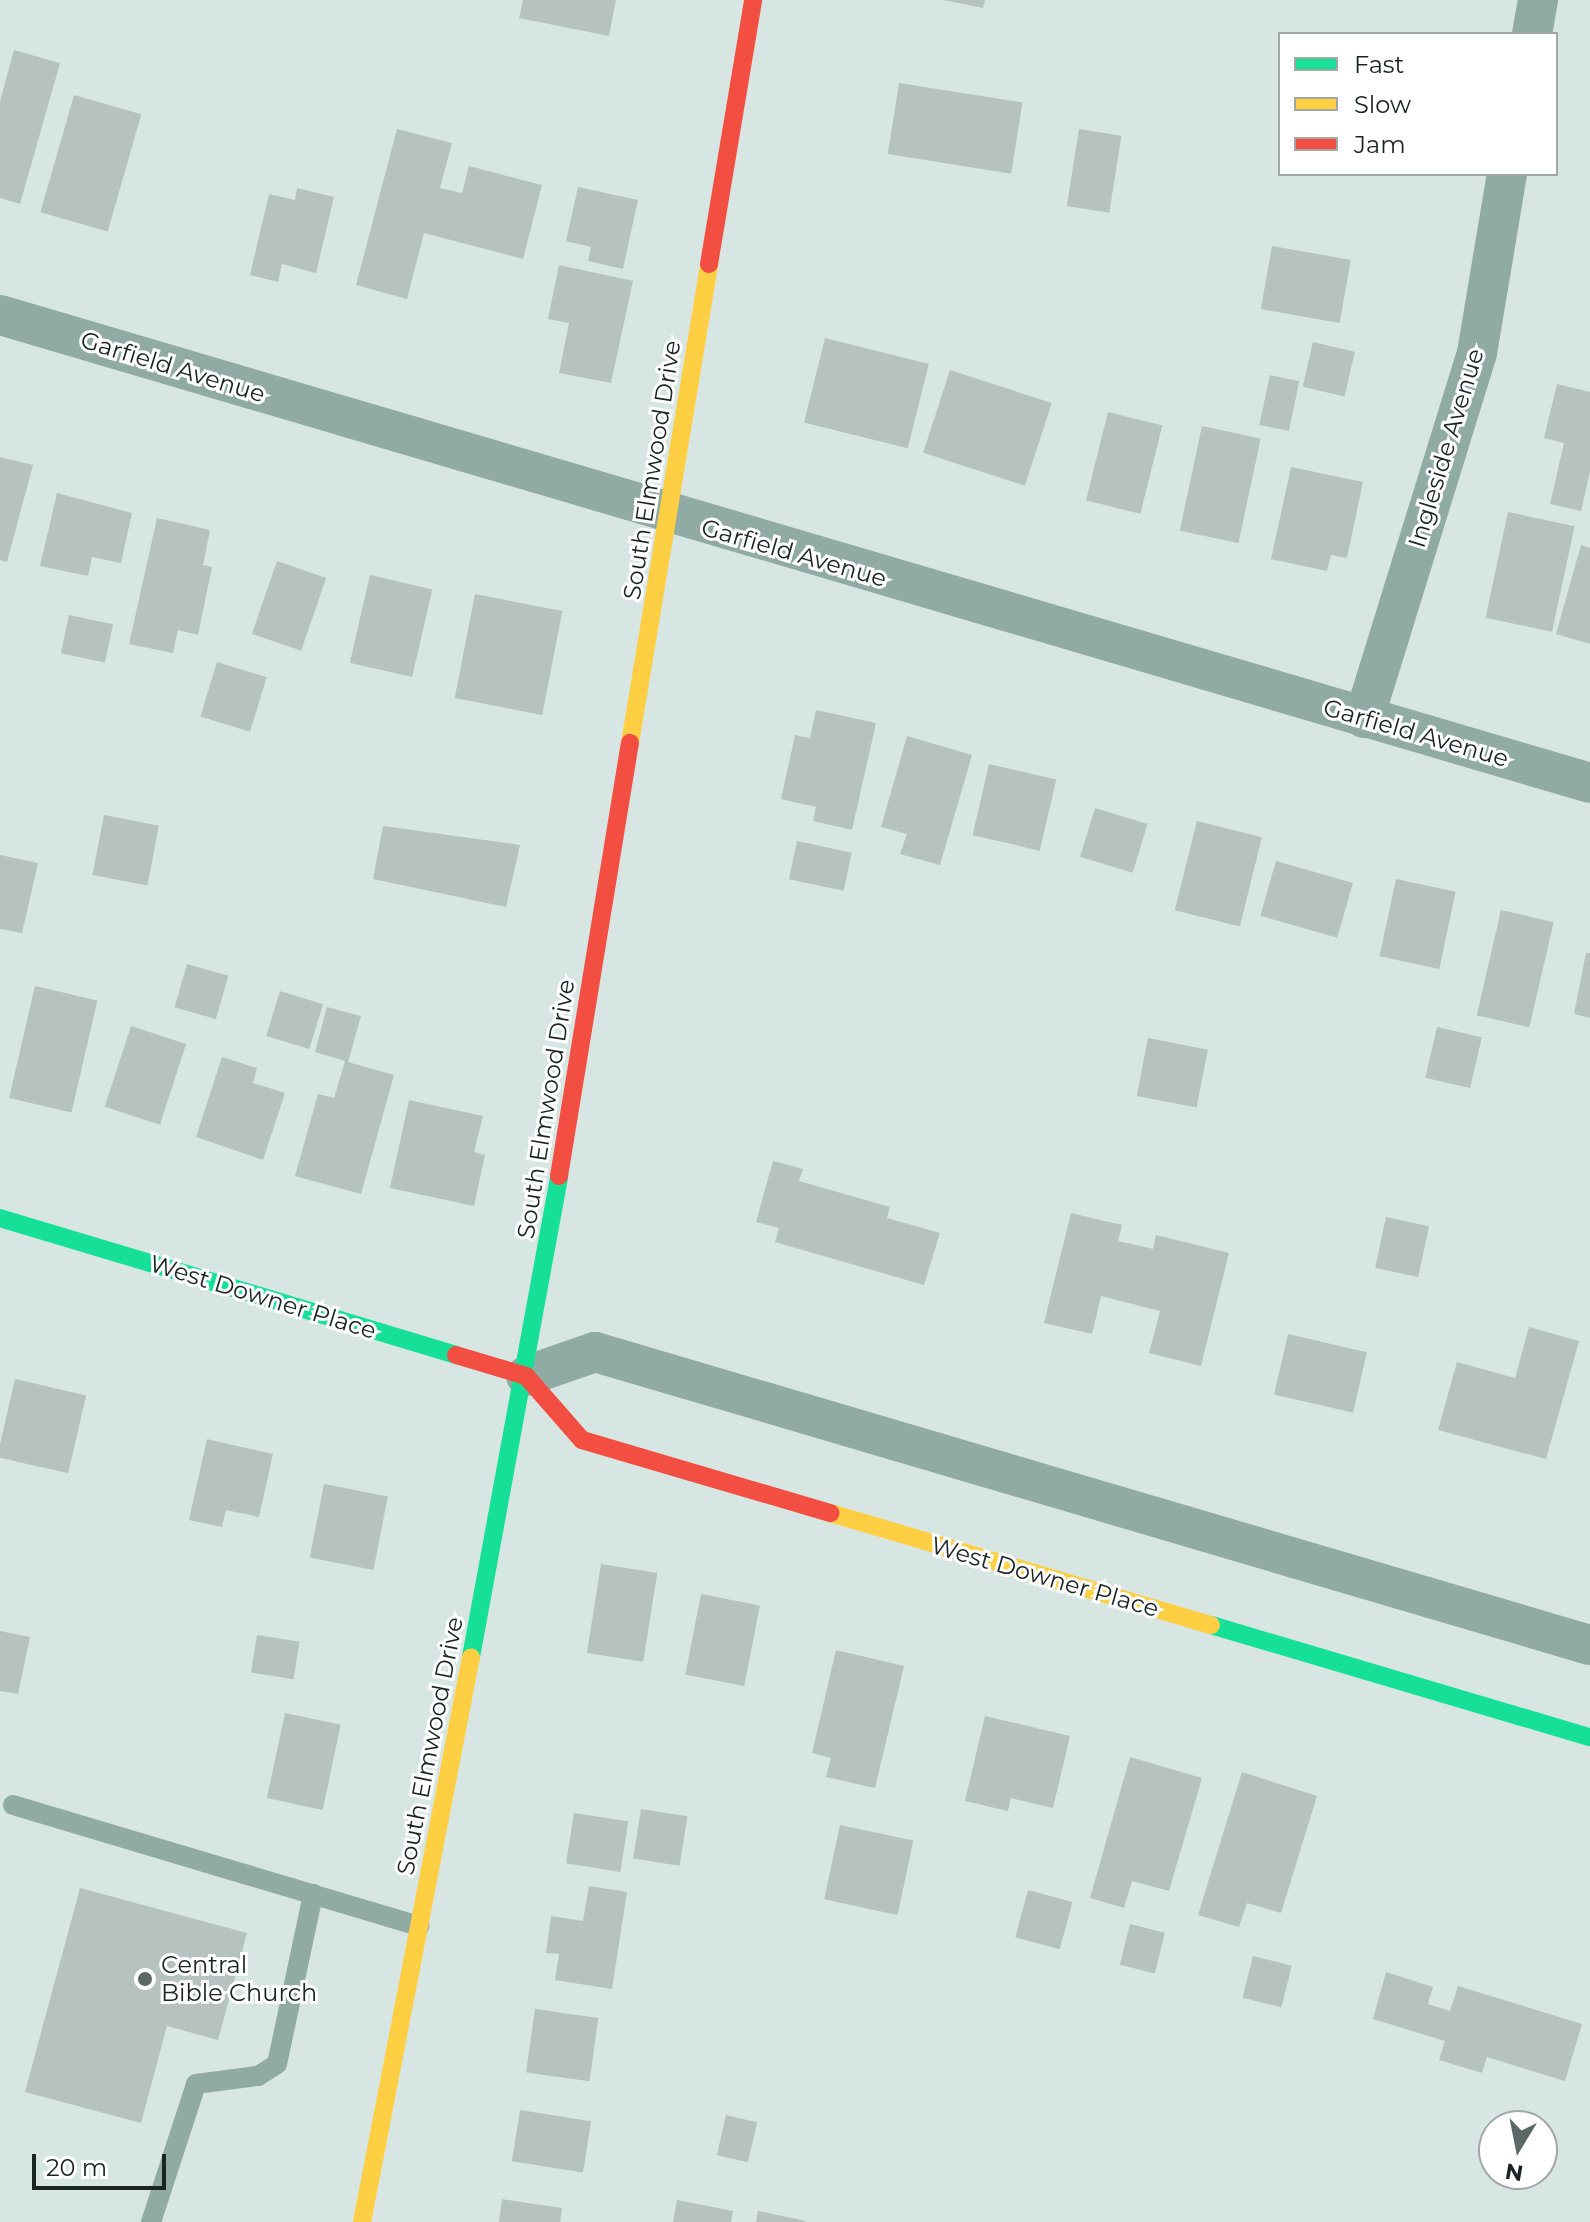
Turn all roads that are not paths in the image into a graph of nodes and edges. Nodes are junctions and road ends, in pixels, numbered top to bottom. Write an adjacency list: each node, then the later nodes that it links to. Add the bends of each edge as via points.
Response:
1 (753, 0): 6 (street, South Elmwood Drive)
2 (1538, 0): 3 (street)
3 (1532, 32)
4 (1507, 176): 7 (street, Ingleside Avenue, via 1477,353)
5 (0, 315): 6 (street, Garfield Avenue)
6 (669, 518): 7 (street, Garfield Avenue); 10 (street, South Elmwood Drive)
7 (1364, 718): 8 (street, Garfield Avenue)
8 (1590, 783)
9 (0, 1218): 10 (street, West Downer Place)
10 (526, 1376): 11 (street, via 595,1352); 12 (street, West Downer Place, via 582,1440); 15 (street, South Elmwood Drive)
11 (1590, 1645)
12 (1590, 1737)
13 (13, 1805): 14 (lane)
14 (313, 1894): 15 (lane); 16 (lane, via 277,2064 258,2076 196,2084)
15 (419, 1926): 17 (street, South Elmwood Drive)
16 (151, 2222)
17 (362, 2222)

